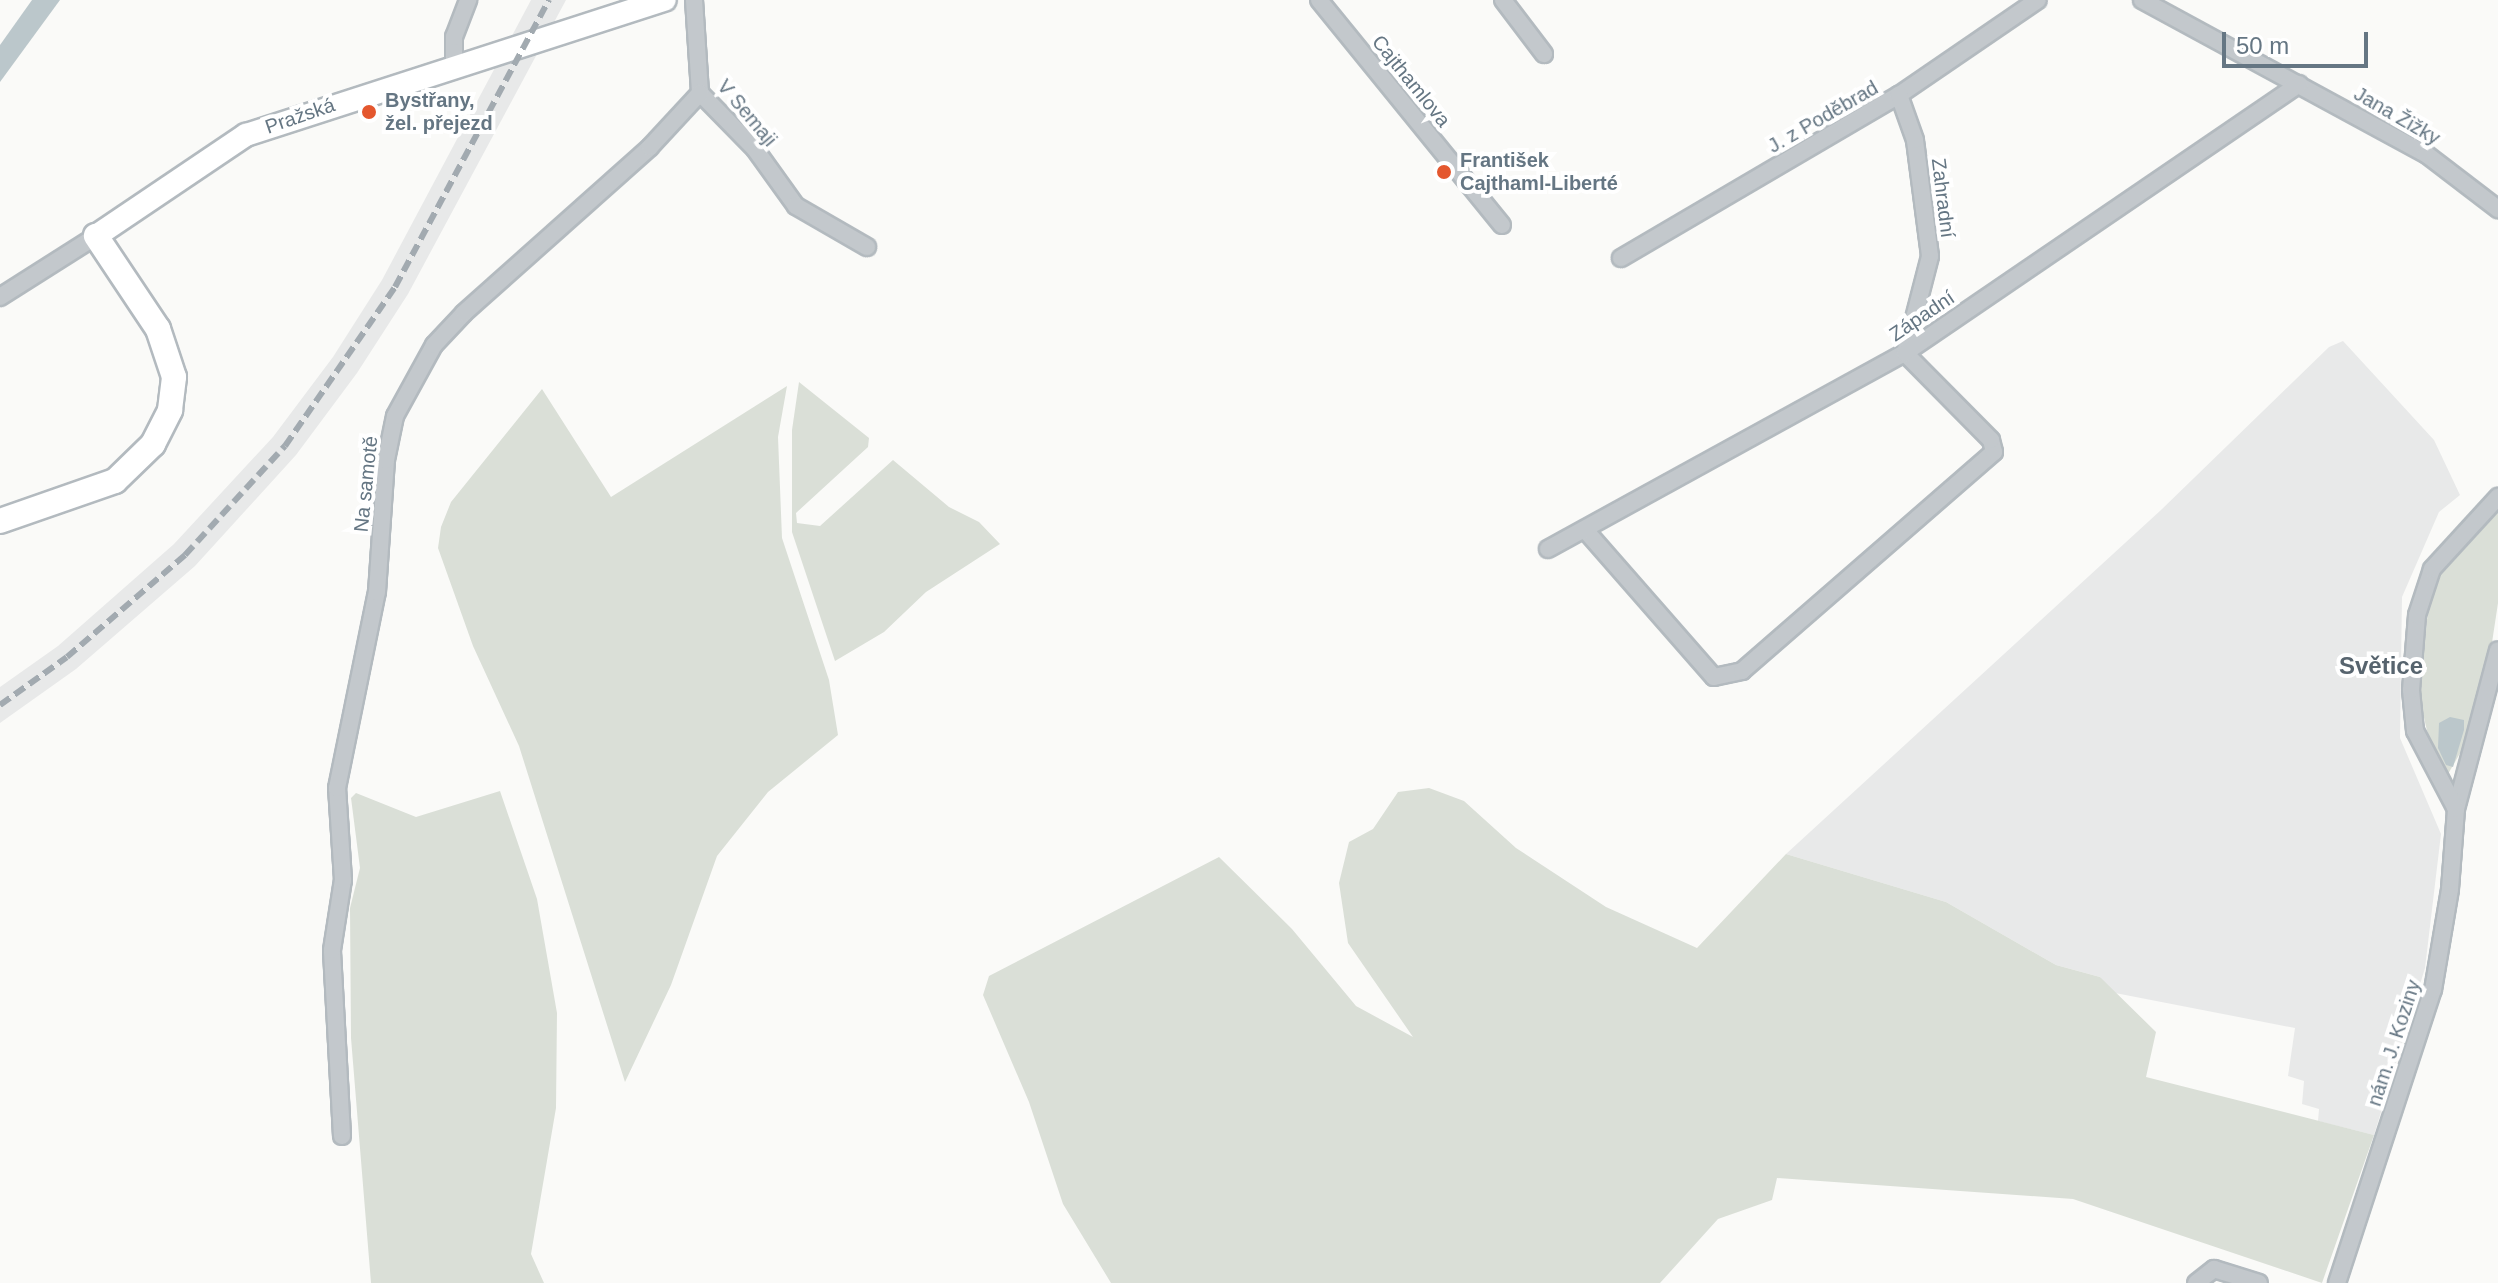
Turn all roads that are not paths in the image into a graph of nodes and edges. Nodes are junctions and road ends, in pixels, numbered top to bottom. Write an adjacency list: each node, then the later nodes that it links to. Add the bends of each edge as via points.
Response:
1 (468, 0): 9 (street, via 454,37)
2 (665, 0): 9 (street, Pražská)
3 (694, 0): 11 (street, V Semaji)
4 (1319, 0): 14 (street, Cajthamlova)
5 (1503, 0): 8 (street)
6 (2038, 0): 12 (street, J. z Poděbrad)
7 (2142, 0): 10 (street, Jana Žižky)
8 (1544, 54)
9 (454, 67): 15 (street, Pražská, via 246,135)
10 (2299, 84): 13 (street, Jana Žižky, via 2426,154); 19 (street, Západní)
11 (700, 93): 16 (street, V Semaji, via 755,149 796,206); 26 (street, Na samotě, via 650,147 464,313 434,345 401,400 386,460 377,592 337,788 343,880 332,950)
12 (1899, 95): 17 (street, J. z Poděbrad); 19 (street, Zahradní, via 1915,140 1930,256)
13 (2498, 209)
14 (1502, 225)
15 (96, 236): 18 (street); 21 (main road, via 158,329 174,377 170,410 148,451 115,481)
16 (867, 247)
17 (1621, 258)
18 (0, 297)
19 (1905, 353): 22 (street, Západní); 22 (street, via 1991,440 1994,452 1742,671 1714,677)
20 (2498, 497): 25 (street, via 2432,569 2417,615 2411,690 2415,731)
21 (0, 521)
22 (1586, 531): 23 (street, Západní)
23 (1548, 549)
24 (2498, 650): 25 (street, nám. J. Koziny)
25 (2456, 809): 29 (street, nám. J. Koziny, via 2438,971)
26 (342, 1136)
27 (2196, 1283): 28 (street, via 2214,1269)
28 (2259, 1283)
29 (2337, 1283)

